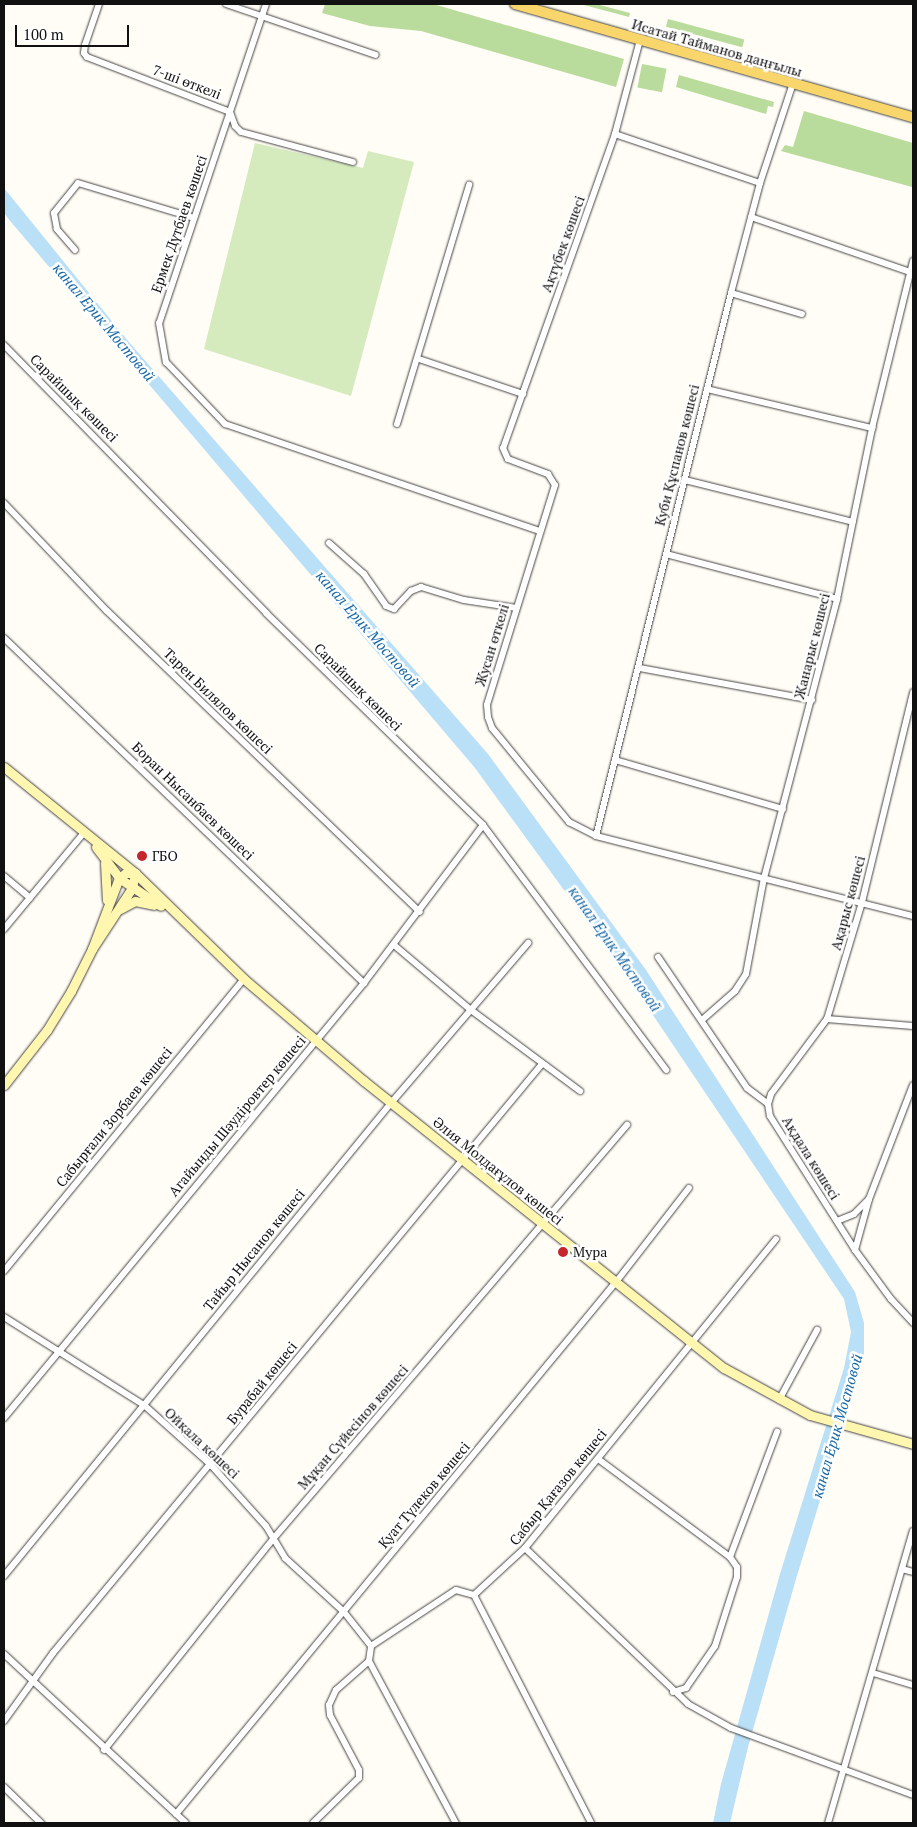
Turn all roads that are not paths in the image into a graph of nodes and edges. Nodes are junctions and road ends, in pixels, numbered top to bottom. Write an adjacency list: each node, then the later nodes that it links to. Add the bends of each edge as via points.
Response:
1 (99, 4): 9 (street, 7-шi өткелi, via 85,45 87,57)
2 (226, 4): 5 (street)
3 (266, 4): 5 (street, Ермек Дүтбаев көшесi)
4 (515, 4): 6 (main road, Исатай Тайманов даңғылы)
5 (262, 18): 7 (street); 9 (street, Ермек Дүтбаев көшесi)
6 (640, 40): 8 (main road, Исатай Тайманов даңғылы); 11 (street, Ақтүбек көшесi)
7 (376, 55)
8 (792, 83): 10 (main road, Исатай Тайманов даңғылы); 13 (street, Куби Құспанов көшесi)
9 (230, 112): 12 (street, 7-шi өткелi, via 241,132); 16 (street, Ермек Дүтбаев көшесi)
10 (913, 117)
11 (615, 134): 13 (street); 25 (street, Ақтүбек көшесi)
12 (352, 162)
13 (760, 183): 15 (street, Куби Құспанов көшесi)
14 (469, 184): 23 (street)
15 (751, 217): 19 (street); 20 (street, Куби Құспанов көшесi)
16 (194, 218): 17 (street, via 78,183 54,213 58,229); 32 (street, Ермек Дүтбаев көшесi, via 159,323 161,344 166,362 218,420)
17 (75, 250)
18 (913, 261): 19 (street, Жанарыс көшесі)
19 (912, 272): 27 (street, Жанарыс көшесі)
20 (730, 293): 21 (street); 24 (street, Куби Құспанов көшесi)
21 (802, 314)
22 (4, 345): 44 (street, Сарайшық көшесі, via 279,627)
23 (418, 359): 25 (street); 26 (street)
24 (707, 389): 27 (street); 29 (street, Куби Құспанов көшесi)
25 (523, 394): 28 (street, Ақтүбек көшесi)
26 (397, 424)
27 (872, 428): 31 (street, Жанарыс көшесі)
28 (504, 454): 32 (street, Жусан өткелі, via 508,460 553,478 555,485)
29 (684, 480): 31 (street); 34 (street, Куби Құспанов көшесi)
30 (4, 503): 58 (street, Тарен Билялов көшесі, via 106,610)
31 (853, 522): 35 (street, Жанарыс көшесі)
32 (539, 531): 36 (street, Жусан өткелі)
33 (329, 543): 36 (street, via 364,574 386,606 394,609 412,591 421,587 464,600)
34 (666, 554): 35 (street); 38 (street, Куби Құспанов көшесi)
35 (837, 599): 40 (street, Жанарыс көшесі)
36 (516, 608): 46 (street, Жусан өткелі, via 487,705 488,717 492,728 569,822)
37 (4, 638): 67 (street, Боран Нысанбаев көшесі)
38 (640, 668): 40 (street); 41 (street, Куби Құспанов көшесi)
39 (913, 692): 55 (street, Ақарыс көшесi)
40 (812, 700): 43 (street, Жанарыс көшесі)
41 (616, 760): 43 (street); 46 (street, Куби Құспанов көшесi)
42 (4, 767): 45 (main road, Әлия Молдағұлов көшесі)
43 (783, 809): 52 (street, Жанарыс көшесі)
44 (483, 825): 58 (street, Агайынды Шәудіровтер көшесi); 74 (street, Сарайшық көшесі)
45 (83, 834): 47 (main road, Әлия Молдағұлов көшесі); 54 (street)
46 (596, 836): 52 (street, Жусан өткелі)
47 (94, 842): 48 (main road, Әлия Молдағұлов көшесі); 49 (main road, Әлия Молдағұлов көшесі)
48 (106, 863): 51 (main road, Әлия Молдағұлов көшесі); 56 (main road)
49 (135, 874): 51 (main road, via 126,873); 53 (main road); 59 (main road, Әлия Молдағұлов көшесі)
50 (4, 876): 54 (street)
51 (119, 878): 53 (main road, Әлия Молдағұлов көшесі); 56 (main road)
52 (764, 878): 55 (street, Жусан өткелі); 70 (street, Жанарыс көшесі, via 746,974 735,991)
53 (132, 888): 57 (main road); 59 (main road, Әлия Молдағұлов көшесі)
54 (30, 898): 61 (street)
55 (862, 902): 60 (street, Жусан өткелі); 69 (street, Ақарыс көшесi)
56 (107, 906): 64 (main road)
57 (116, 912): 59 (main road, via 135,901); 64 (main road)
58 (420, 912): 63 (street, Агайынды Шәудіровтер көшесi)
59 (172, 913): 66 (main road, Әлия Молдағұлов көшесі)
60 (913, 916)
61 (4, 929)
62 (528, 943): 68 (street, Тайыр Нысанов көшесi)
63 (394, 945): 67 (street, Агайынды Шәудіровтер көшесi); 68 (street)
64 (92, 949): 75 (main road, via 46,1030)
65 (658, 957): 70 (street)
66 (244, 979): 72 (main road, Әлия Молдағұлов көшесі); 90 (street, Сабырғали Зорбаев көшесі)
67 (364, 983): 72 (street, Агайынды Шәудіровтер көшесi)
68 (472, 1010): 73 (street); 78 (street, Тайыр Нысанов көшесi)
69 (827, 1019): 71 (street); 79 (street, Ақарыс көшесi, via 771,1094)
70 (702, 1020): 79 (street, via 747,1088)
71 (913, 1026)
72 (316, 1041): 78 (main road, Әлия Молдағұлов көшесі); 96 (street, Агайынды Шәудіровтер көшесi)
73 (542, 1064): 77 (street); 83 (street, Бурабай көшесi)
74 (666, 1070)
75 (4, 1085)
76 (913, 1085): 80 (street)
77 (580, 1091)
78 (391, 1103): 83 (main road, Әлия Молдағұлов көшесі); 98 (street, Тайыр Нысанов көшесi)
79 (768, 1104): 86 (street, Ақдала көшесі, via 770,1116)
80 (905, 1110): 81 (street); 85 (street)
81 (913, 1112)
82 (626, 1125): 87 (street, Мұқан Сүйесінов көшесі)
83 (462, 1160): 87 (main road, Әлия Молдағұлов көшесі); 103 (street, Бурабай көшесi)
84 (689, 1188): 91 (street, Қуат Түлеков көшесі)
85 (870, 1199): 86 (street, via 854,1214); 89 (street)
86 (836, 1221): 89 (street, Ақдала көшесі)
87 (542, 1224): 91 (main road, Әлия Молдағұлов көшесі); 105 (street, Мұқан Сүйесінов көшесі)
88 (776, 1239): 95 (street, Сабыр Қағазов көшесі)
89 (855, 1250): 93 (street, Ақдала көшесі)
90 (4, 1271)
91 (616, 1282): 95 (main road, Әлия Молдағұлов көшесі); 112 (street, Қуат Түлеков көшесі)
92 (4, 1317): 96 (street, Ойқала көшесі)
93 (913, 1323)
94 (817, 1330): 97 (street)
95 (690, 1341): 97 (main road, Әлия Молдағұлов көшесі, via 724,1368); 102 (street, Сабыр Қағазов көшесі)
96 (59, 1351): 98 (street, Ойқала көшесі); 99 (street, Агайынды Шәудіровтер көшесi)
97 (779, 1400): 101 (main road, Әлия Молдағұлов көшесі, via 827,1422)
98 (144, 1405): 103 (street, Ойқала көшесі); 110 (street, Тайыр Нысанов көшесi)
99 (4, 1418)
100 (776, 1432): 107 (street)
101 (913, 1444)
102 (598, 1458): 106 (street, Сабыр Қағазов көшесі); 107 (street)
103 (211, 1465): 105 (street, Ойқала көшесі, via 266,1526); 117 (street, Бурабай көшесi, via 53,1654)
104 (913, 1531): 108 (street)
105 (273, 1539): 112 (street, Ойқала көшесі, via 285,1558); 121 (street, Мұқан Сүйесінов көшесі)
106 (525, 1548): 111 (street, Сабыр Қағазов көшесі); 119 (street)
107 (730, 1558): 119 (street, via 737,1567 737,1578 715,1646 686,1688)
108 (902, 1569): 109 (street); 116 (street)
109 (913, 1572)
110 (4, 1576)
111 (474, 1596): 113 (street, via 456,1590); 130 (street)
112 (344, 1612): 113 (street, Ойқала көшесі); 125 (street, Қуат Түлеков көшесі)
113 (371, 1646): 115 (street)
114 (4, 1654): 117 (street)
115 (369, 1661): 128 (street, via 336,1690 329,1705 330,1715 359,1770 359,1778); 129 (street)
116 (873, 1673): 118 (street); 122 (street)
117 (35, 1681): 120 (street, Бурабай көшесi); 121 (street)
118 (913, 1685)
119 (673, 1692): 122 (street, via 731,1728)
120 (4, 1720)
121 (104, 1750): 125 (street)
122 (844, 1772): 124 (street); 131 (street)
123 (4, 1787): 126 (street)
124 (913, 1795)
125 (176, 1814): 127 (street)
126 (42, 1823)
127 (186, 1823)
128 (313, 1823)
129 (456, 1823)
130 (591, 1823)
131 (828, 1823)

